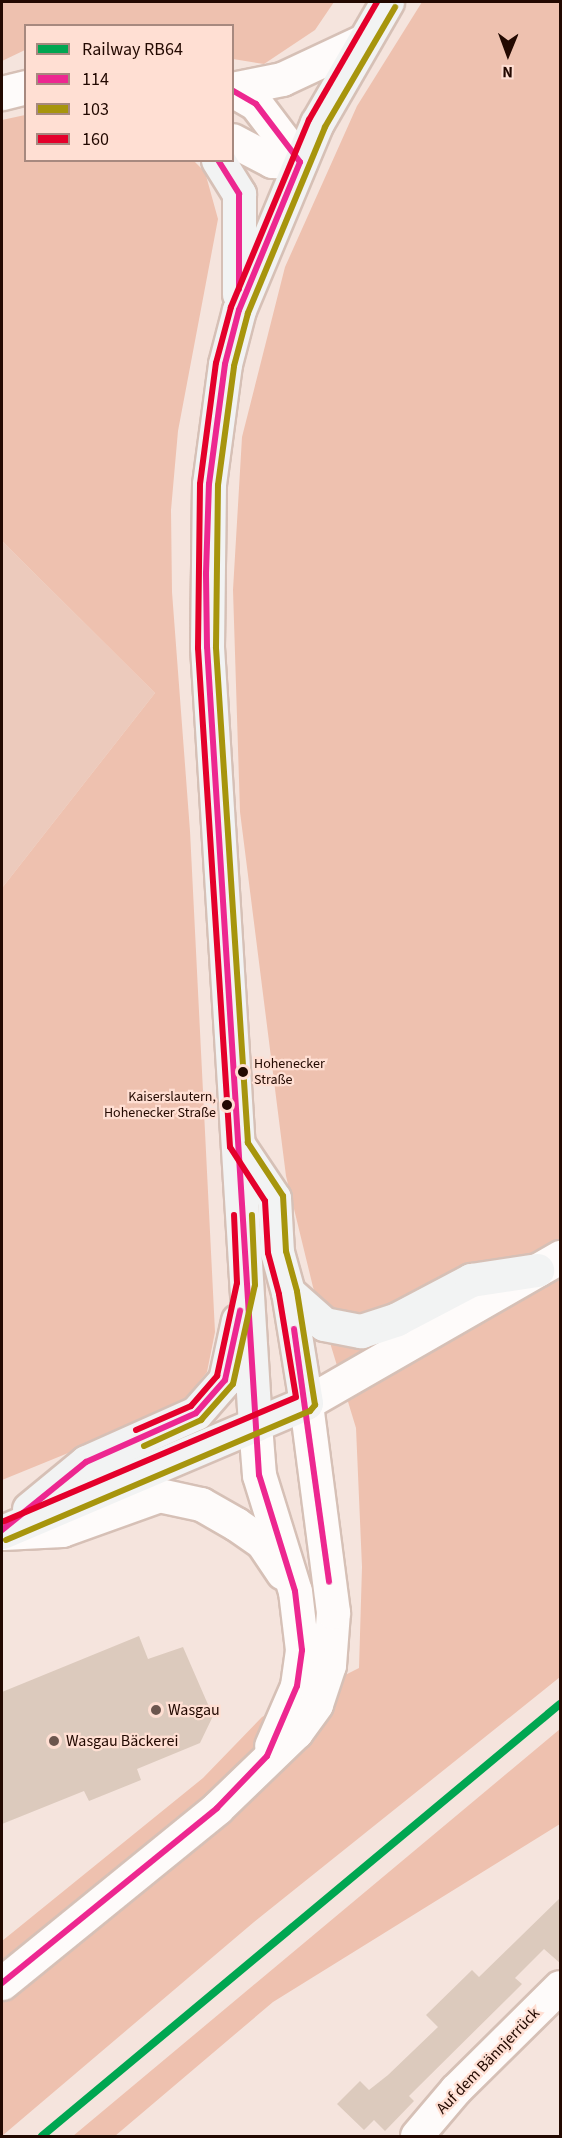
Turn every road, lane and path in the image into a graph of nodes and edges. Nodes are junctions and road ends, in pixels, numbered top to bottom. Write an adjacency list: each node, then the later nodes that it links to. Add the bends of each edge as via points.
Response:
1 (387, 2): 2 (main road)
2 (363, 40): 4 (street, via 282,79); 9 (main road)
3 (24, 88): 6 (street)
4 (234, 89)
5 (234, 90): 9 (street, via 256,104)
6 (2, 93)
7 (234, 141): 9 (street, via 272,161)
8 (219, 162): 10 (main road, via 239,194)
9 (300, 162): 10 (main road)
10 (239, 310): 11 (main road, via 215,427 206,573)
11 (239, 1146): 13 (main road); 14 (main road, via 273,1198 277,1252)
12 (549, 1263): 14 (main road, via 471,1280 397,1319 361,1331 324,1324); 15 (street)
13 (246, 1284): 16 (main road); 17 (main road, via 225,1380 196,1413 86,1462)
14 (288, 1292): 15 (main road)
15 (306, 1403): 16 (main road); 19 (street, via 333,1612 329,1665 316,1704 296,1732)
16 (255, 1425): 17 (main road); 18 (street, via 259,1475)
17 (2, 1532): 18 (street, via 62,1530 159,1495 201,1504 262,1542)
18 (295, 1591): 19 (street, via 302,1650 297,1686 279,1720)
19 (267, 1756): 20 (street, via 217,1808)
20 (2, 1983)
21 (561, 1987): 22 (street, Auf dem Bännjerrück, via 456,2090)
22 (417, 2136)

